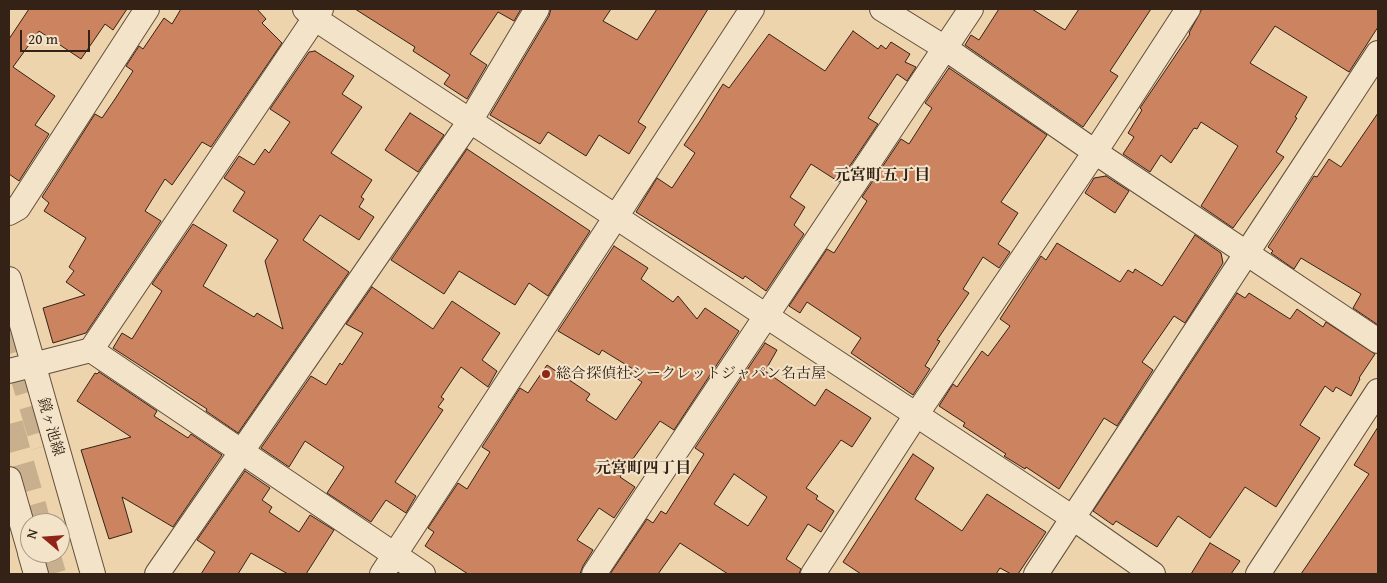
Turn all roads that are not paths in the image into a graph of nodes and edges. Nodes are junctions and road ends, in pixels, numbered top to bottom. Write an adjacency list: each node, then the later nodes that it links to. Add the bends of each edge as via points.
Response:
1 (147, 9): 12 (street, via 18,208)
2 (537, 9): 10 (street)
3 (752, 9): 13 (street)
4 (882, 9): 8 (street)
5 (970, 9): 8 (street)
6 (1188, 9): 11 (street)
7 (313, 12): 10 (street); 18 (street)
8 (945, 48): 11 (street); 16 (street)
9 (1378, 53): 14 (street)
10 (470, 120): 13 (street); 23 (street)
11 (1095, 152): 14 (street); 22 (street)
12 (9, 213)
13 (617, 218): 16 (street); 27 (street)
14 (1245, 253): 17 (street); 26 (street)
15 (9, 280): 19 (street, 鏡ヶ池線)
16 (766, 316): 22 (street); 31 (street)
17 (1378, 341)
18 (91, 350): 19 (street); 23 (street)
19 (33, 366): 20 (street); 28 (street, 鏡ヶ池線)
20 (9, 371)
21 (1378, 391): 35 (street)
22 (916, 415): 26 (street); 32 (street)
23 (241, 453): 27 (street); 29 (street)
24 (9, 479): 25 (street)
25 (20, 518)
26 (1073, 518): 33 (street); 34 (street)
27 (388, 564): 30 (street)
28 (93, 574)
29 (156, 574)
30 (424, 574)
31 (594, 574)
32 (813, 574)
33 (1036, 574)
34 (1154, 574)
35 (1258, 574)

